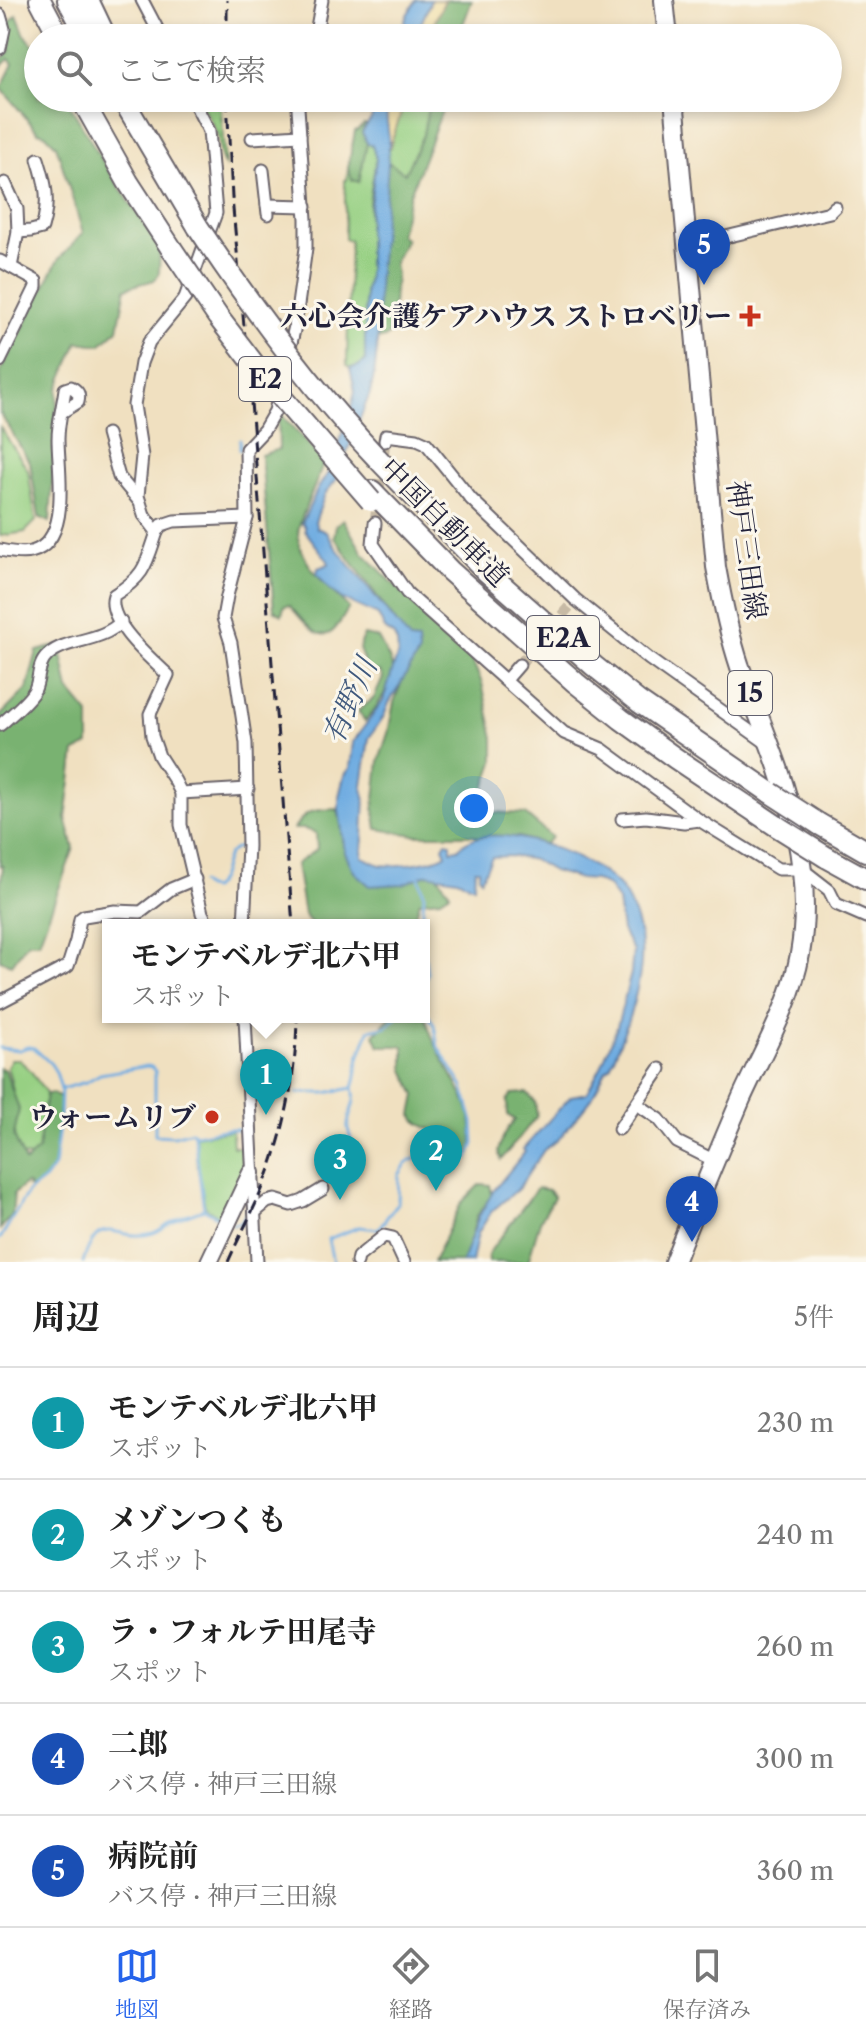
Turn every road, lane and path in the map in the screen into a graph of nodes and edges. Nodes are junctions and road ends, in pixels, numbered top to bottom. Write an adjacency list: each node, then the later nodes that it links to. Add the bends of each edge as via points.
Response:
1 (29, 0): 9 (highway)
2 (40, 0): 10 (highway)
3 (68, 0): 11 (highway)
4 (88, 0): 12 (highway)
5 (142, 0): 13 (street)
6 (322, 0): 14 (street)
7 (664, 0): 15 (main road)
8 (0, 15): 16 (street)
9 (41, 24)
10 (53, 24)
11 (81, 24)
12 (99, 24)
13 (155, 24)
14 (318, 24)
15 (667, 24)
16 (0, 48)
17 (89, 112): 33 (highway, via 128,182)
18 (101, 112): 33 (highway, 中国自動車道 / E2A)
19 (131, 112): 31 (highway, 中国自動車道 / E2A)
20 (146, 112): 31 (highway)
21 (199, 112): 41 (street, via 209,131 216,213 185,298 149,342 141,363 134,405 142,456)
22 (298, 112): 24 (street)
23 (675, 112): 34 (main road, 神戸三田線 / 15)
24 (300, 135): 25 (street, via 267,132); 29 (street)
25 (252, 138)
26 (38, 159): 32 (street, via 47,188 45,219 42,228)
27 (263, 170): 29 (street, via 267,210)
28 (5, 183): 32 (street, via 17,209)
29 (306, 206): 42 (street, via 295,326 275,411 246,449)
30 (835, 207): 34 (street)
31 (202, 223): 40 (highway, 中国自動車道 / E2A, bridge, via 269,329 320,394)
32 (18, 232): 36 (street)
33 (175, 244): 60 (highway, 中国自動車道 / E2A, bridge, via 372,496 450,571 610,710 778,827)
34 (688, 246): 50 (main road, 神戸三田線 / 15, via 716,567 730,632)
35 (0, 261): 36 (street)
36 (11, 267): 37 (street, via 36,281 36,287)
37 (0, 361)
38 (62, 412): 45 (street, via 57,526 32,552)
39 (107, 434): 41 (street, via 119,477)
40 (380, 449): 50 (street, via 386,435 426,443 471,499 572,603); 55 (highway, 中国自動車道 / E2A, bridge, via 487,572 594,666)
41 (140, 502): 44 (street)
42 (247, 518): 44 (street, via 174,521); 51 (street, via 223,618 243,714)
43 (375, 523): 48 (street, via 373,544 407,593)
44 (157, 532): 46 (street, via 141,573 111,601)
45 (0, 550)
46 (121, 622): 49 (street, via 46,656 34,692); 52 (street, via 135,645 168,675 150,714 152,736)
47 (519, 665): 48 (street)
48 (506, 680): 54 (street, via 564,733 602,749)
49 (0, 725)
50 (768, 745): 58 (main road, 神戸三田線 / 15, via 792,814)
51 (248, 789): 52 (street); 63 (street)
52 (181, 793): 59 (street, via 181,825)
53 (622, 819): 54 (street)
54 (699, 820): 58 (street, via 778,869)
55 (819, 824): 56 (highway); 57 (highway, 中国自動車道 / E2A)
56 (866, 842)
57 (866, 851)
58 (802, 869): 61 (street, via 829,890 836,904); 69 (main road, 神戸三田線 / 15, via 800,956 781,1013)
59 (195, 879): 62 (street); 64 (street, via 141,912 84,916 68,966)
60 (866, 879)
61 (866, 917)
62 (205, 919)
63 (244, 919)
64 (0, 1002)
65 (245, 1023): 70 (street)
66 (660, 1069): 67 (street)
67 (637, 1104): 68 (street); 69 (street, via 659,1119 677,1142)
68 (619, 1129)
69 (715, 1161): 77 (main road, 神戸三田線 / 15)
70 (251, 1173): 72 (street); 73 (street)
71 (323, 1189): 72 (street, via 291,1205 267,1202)
72 (255, 1212): 74 (street)
73 (209, 1262)
74 (257, 1262)
75 (357, 1262): 76 (street, via 384,1236 393,1238)
76 (404, 1262)
77 (674, 1262)

